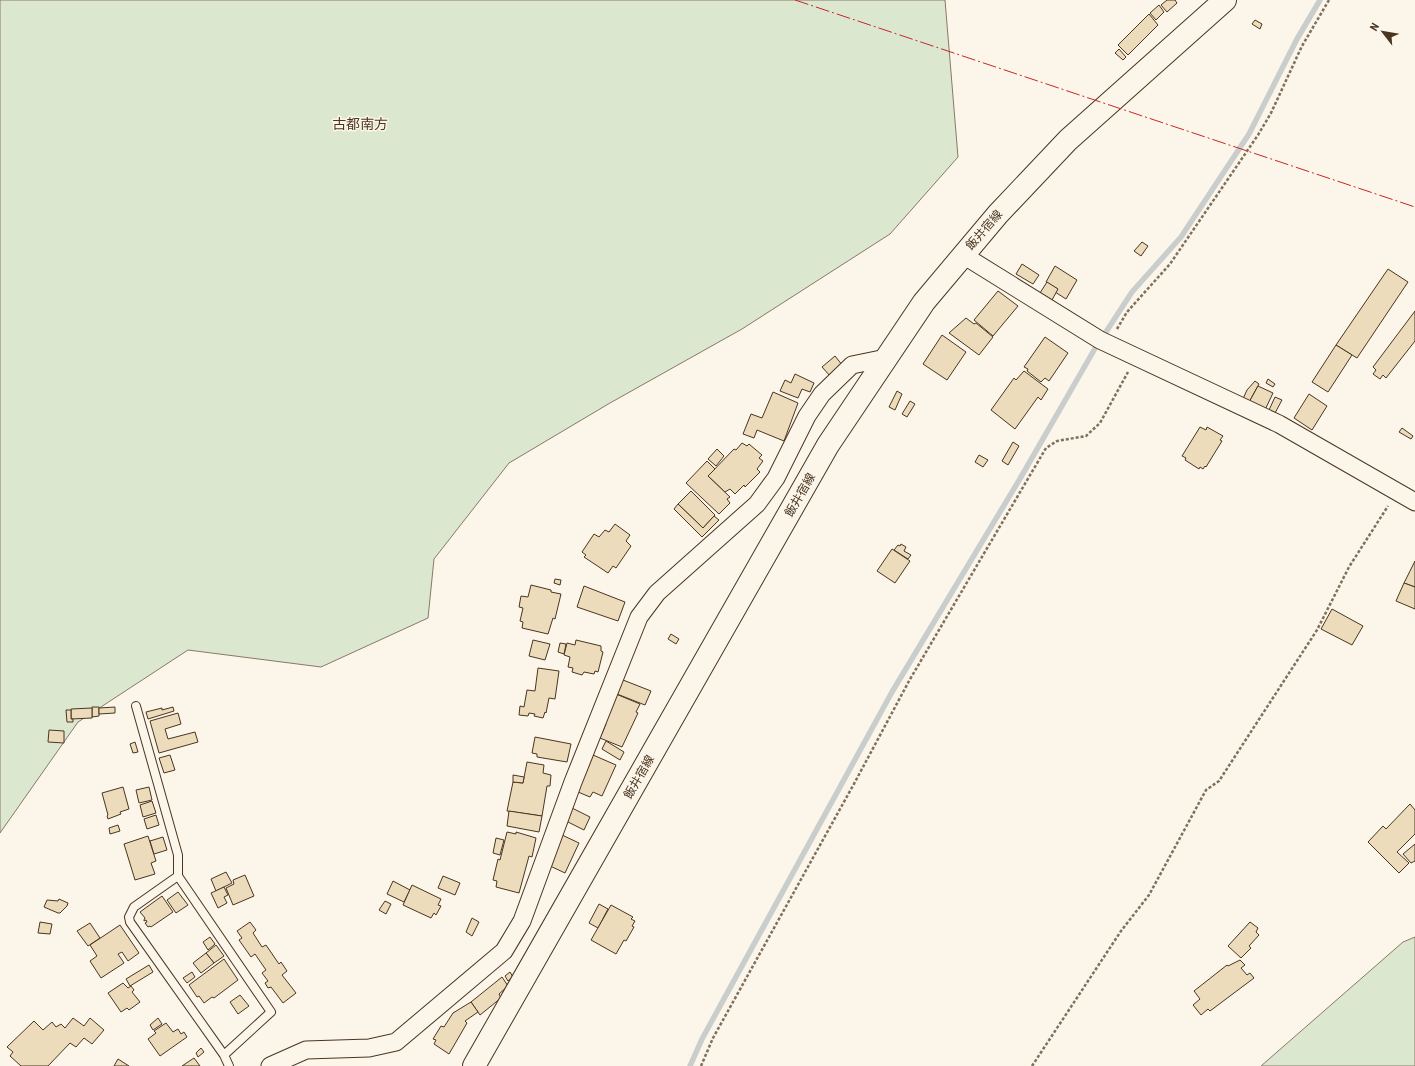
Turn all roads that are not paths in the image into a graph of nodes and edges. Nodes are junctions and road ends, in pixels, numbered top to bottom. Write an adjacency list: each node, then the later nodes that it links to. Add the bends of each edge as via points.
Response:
1 (1225, 0): 2 (main road, 飯井宿線, via 1068,140)
2 (963, 255): 3 (main road, 飯井宿線, via 924,302); 4 (street, via 1100,340 1278,424)
3 (886, 358): 9 (street, via 852,365 822,394 807,416 776,478 757,504 657,593 639,617 572,782 522,921 504,951 396,1042 369,1048 306,1050); 10 (main road, 飯井宿線, via 828,445)
4 (1415, 502)
5 (136, 706): 6 (lane, via 178,855)
6 (178, 876): 7 (lane, via 271,1012); 7 (lane, via 134,907 129,917 130,922)
7 (224, 1055): 8 (lane)
8 (229, 1066)
9 (270, 1066)
10 (474, 1066)

